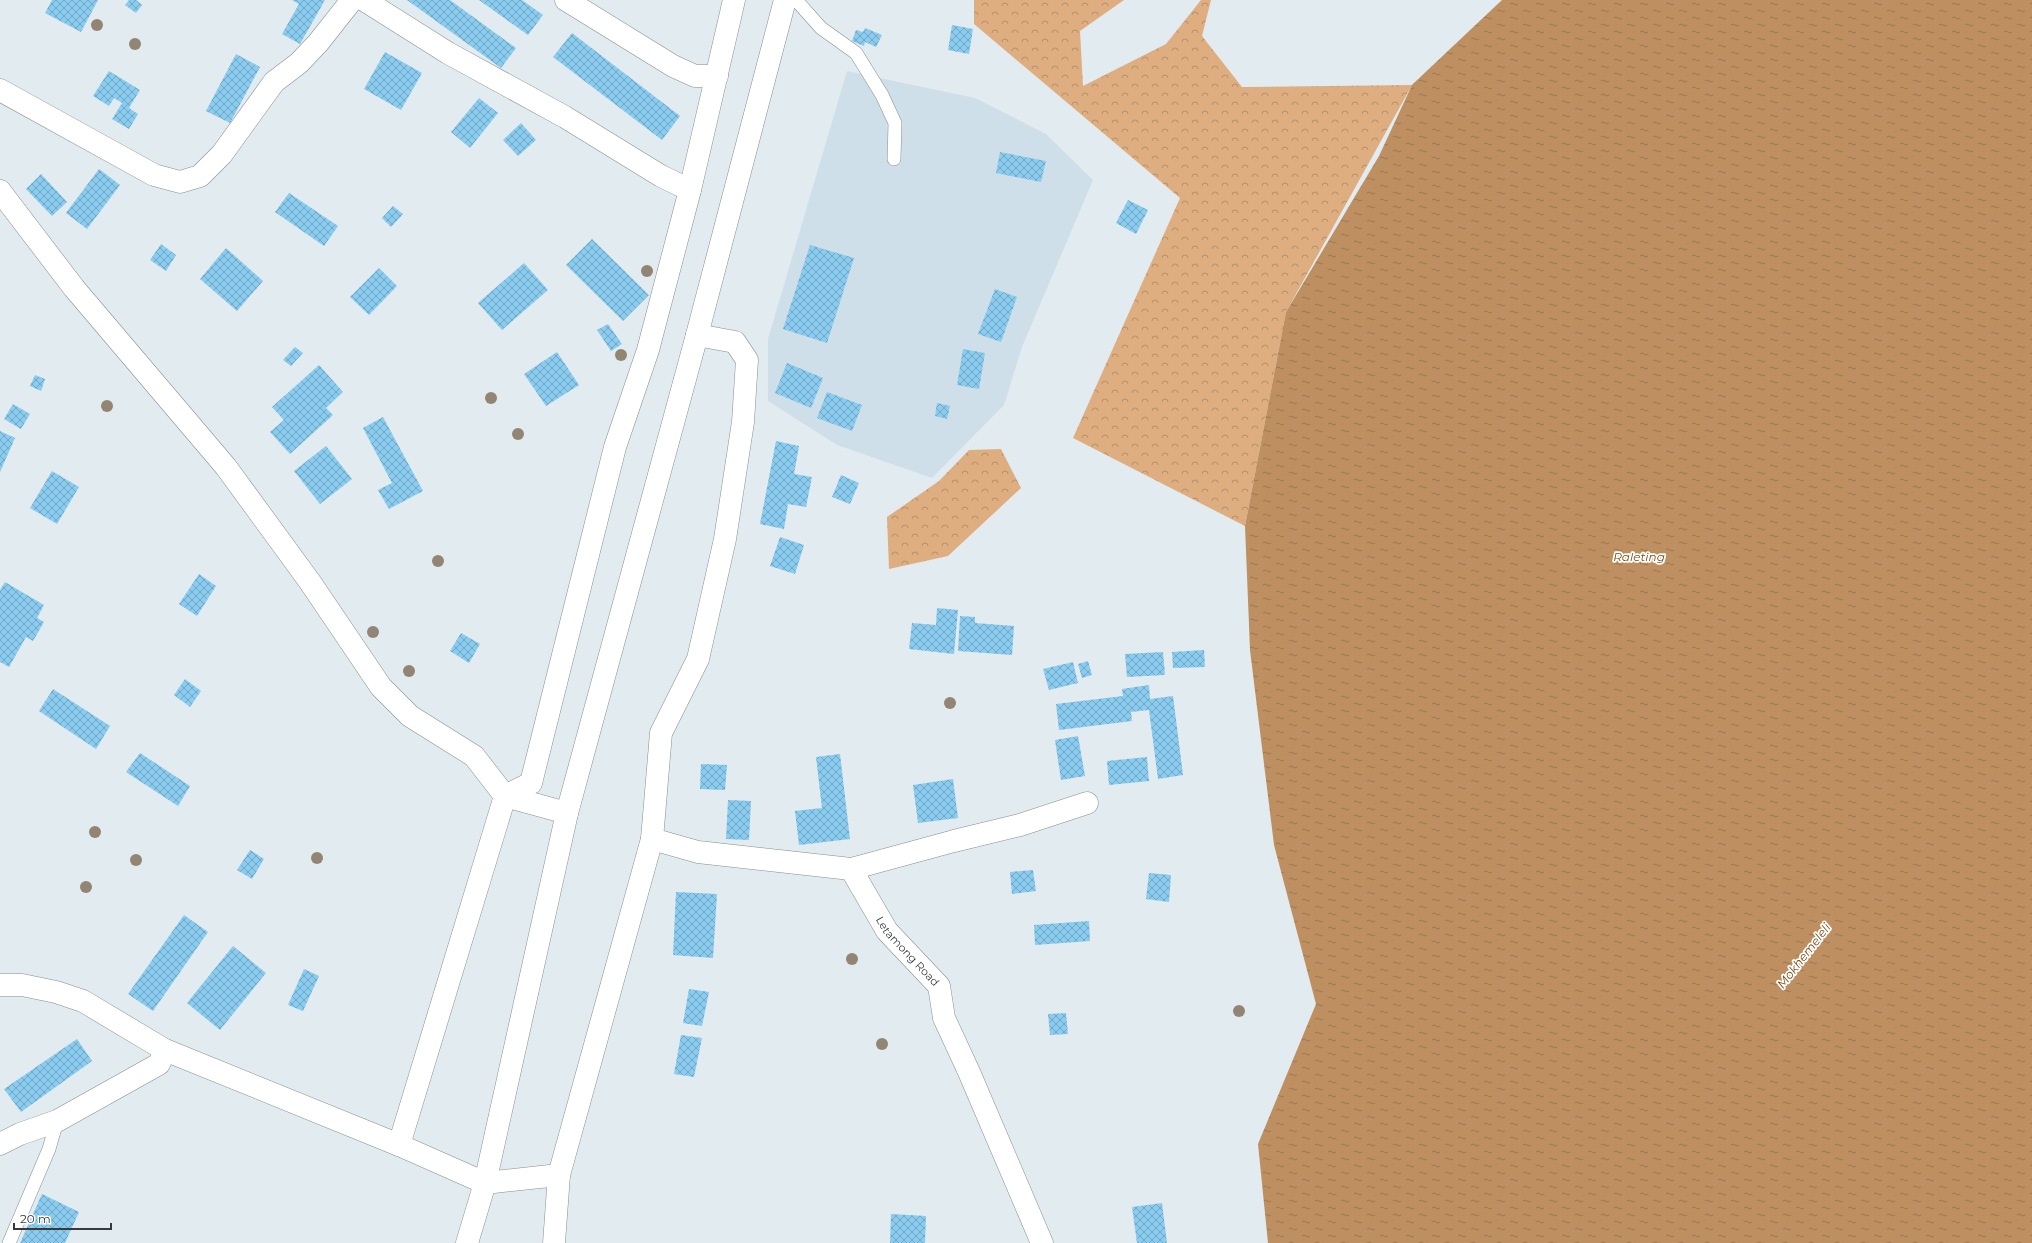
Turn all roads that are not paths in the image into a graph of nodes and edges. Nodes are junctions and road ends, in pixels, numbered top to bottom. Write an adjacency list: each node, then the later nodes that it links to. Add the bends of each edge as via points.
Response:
1 (352, 0): 8 (street, via 304,58 274,82 222,154 200,176 180,182 154,175)
2 (364, 0): 10 (street, via 448,53 565,117 661,176)
3 (566, 0): 7 (street, via 673,66 695,76)
4 (734, 0): 7 (street)
5 (785, 0): 12 (street)
6 (796, 0): 9 (lane, via 821,28 856,53 882,94 895,123)
7 (716, 76): 10 (street)
8 (0, 90)
9 (894, 159)
10 (690, 190): 13 (street, via 648,350 615,447 531,783)
11 (0, 191): 13 (street, via 74,288 226,467 310,582 381,687 410,716 474,756)
12 (697, 335): 15 (street); 16 (street, via 735,342 747,360 743,422 725,539 698,659 661,734)
13 (505, 796): 15 (street); 22 (street)
14 (1087, 803): 17 (street, via 1020,825)
15 (567, 813): 24 (street)
16 (652, 839): 17 (street, via 698,852); 23 (street)
17 (851, 869): 28 (street, Letamong Road, via 887,931 940,986 944,1018)
18 (0, 986): 19 (street, via 22,984 84,1001)
19 (165, 1050): 20 (street, via 159,1064); 22 (street)
20 (57, 1121): 21 (street); 25 (lane, via 49,1149)
21 (0, 1144)
22 (399, 1145): 24 (street)
23 (559, 1175): 24 (street); 27 (street)
24 (485, 1183): 26 (street)
25 (9, 1243)
26 (467, 1243)
27 (554, 1243)
28 (1042, 1243)

